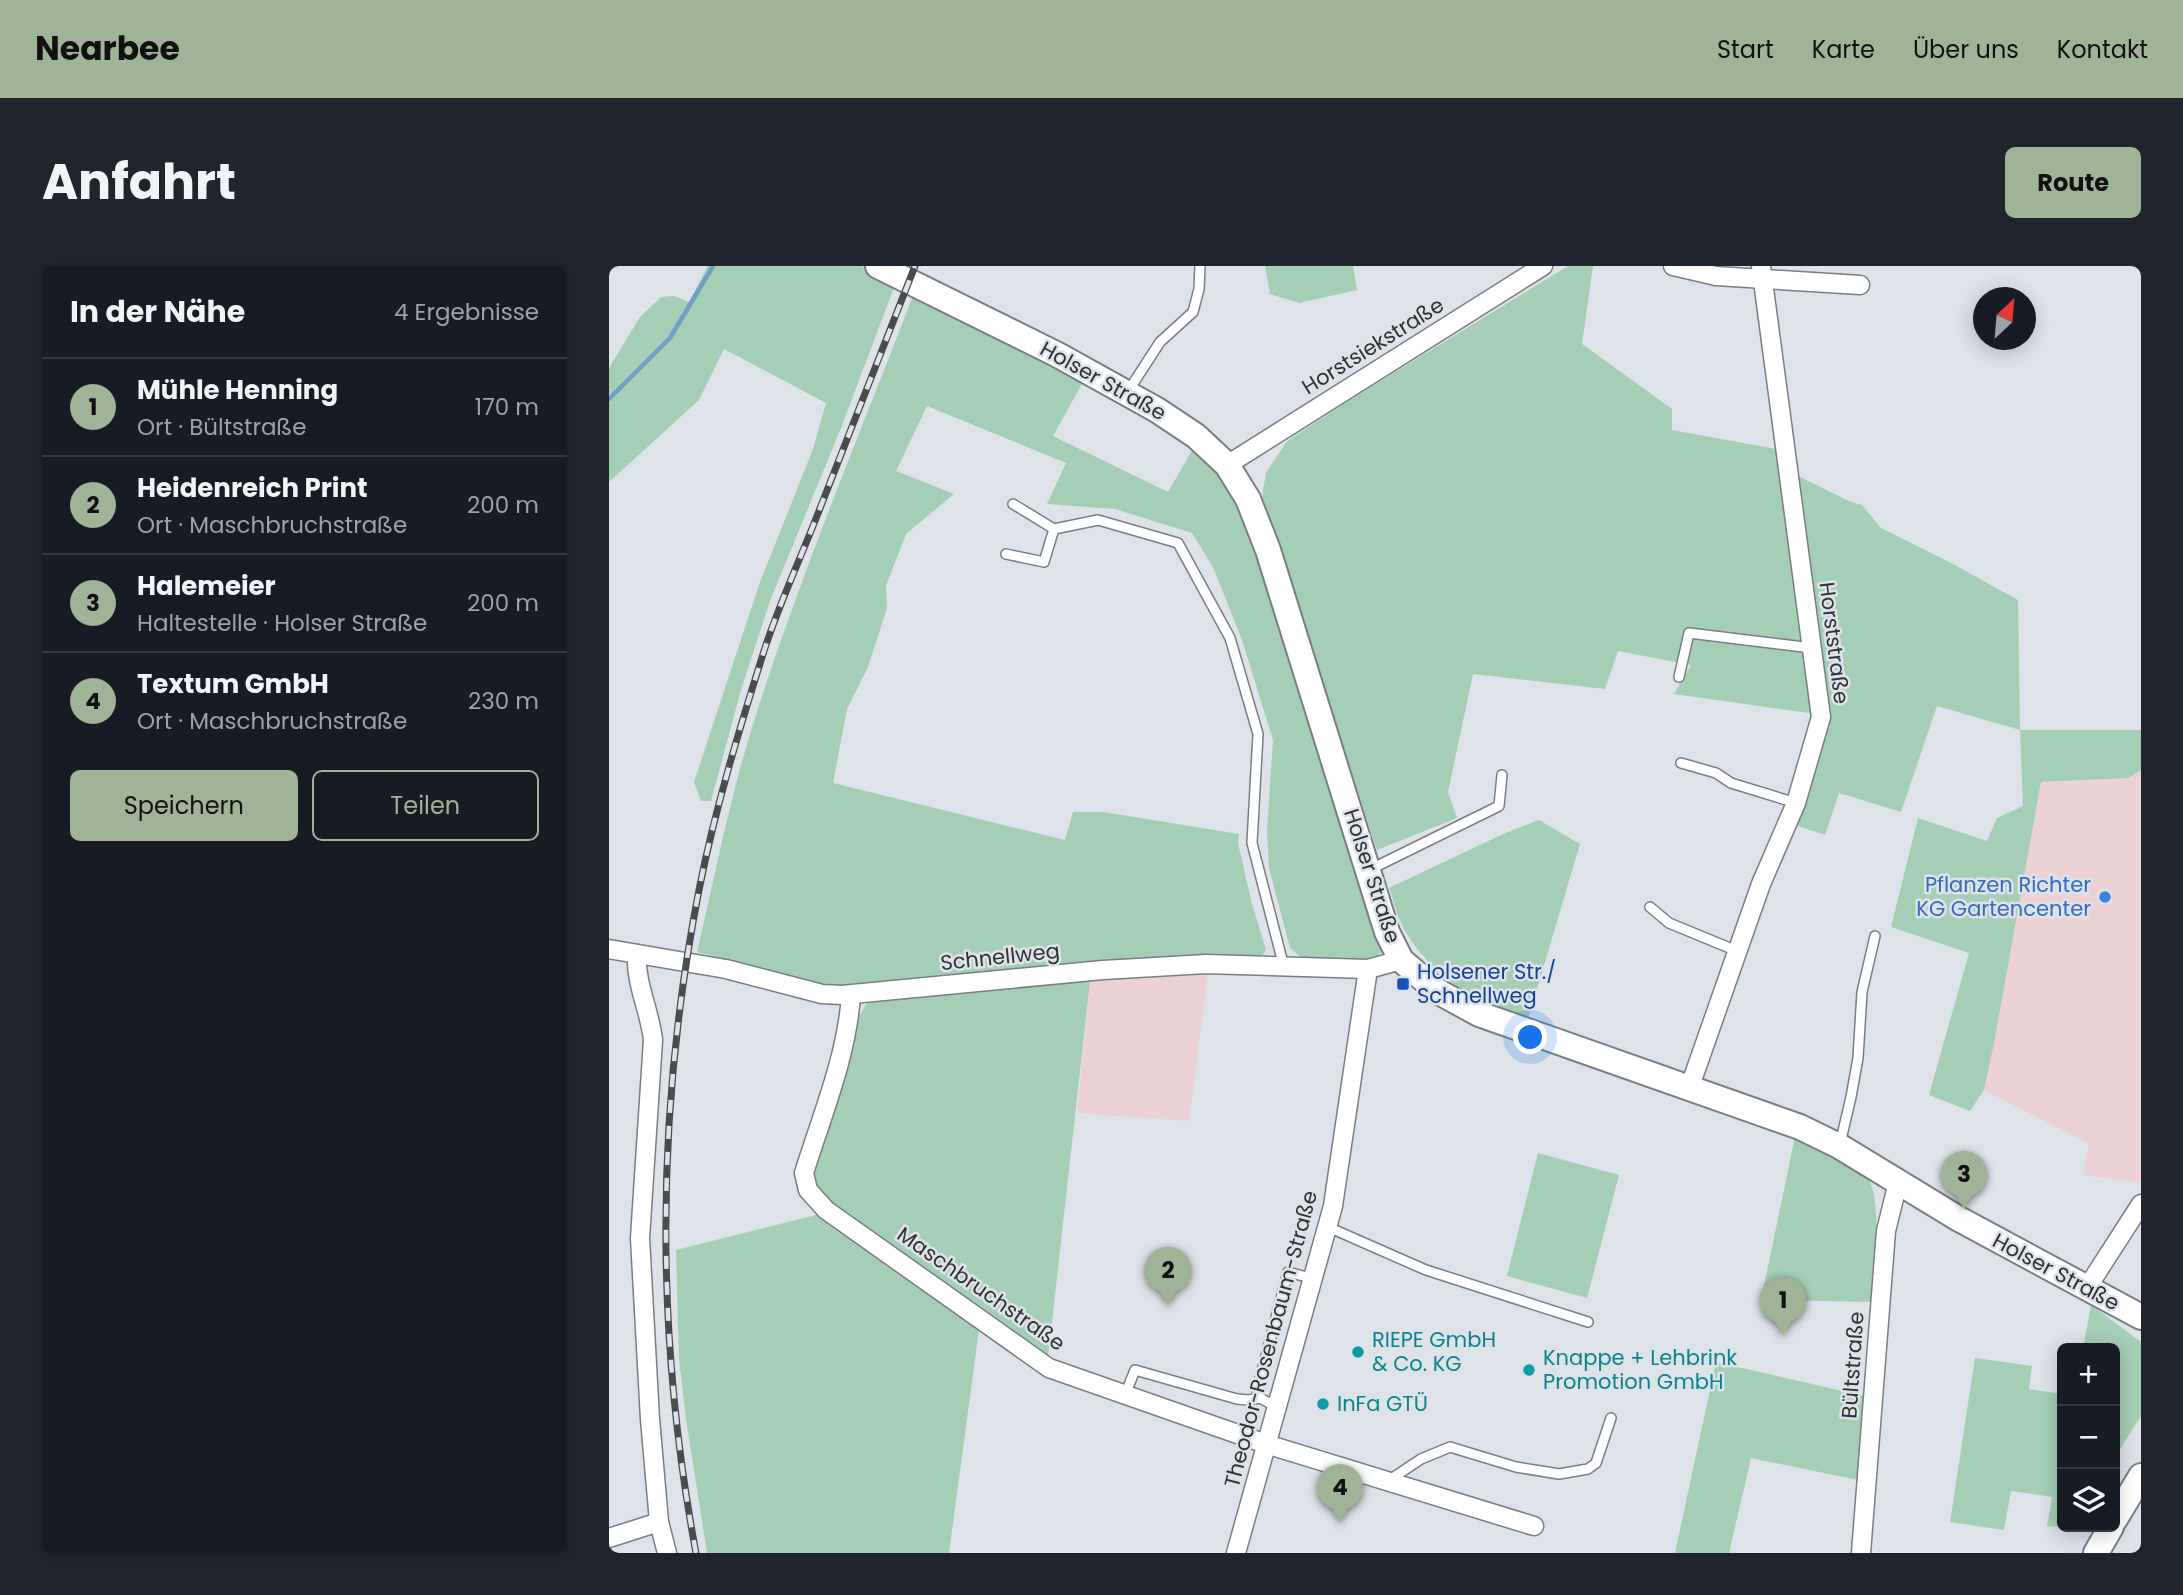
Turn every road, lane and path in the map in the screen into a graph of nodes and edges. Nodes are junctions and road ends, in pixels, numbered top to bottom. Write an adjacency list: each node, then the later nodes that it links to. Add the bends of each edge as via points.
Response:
1 (1200, 266): 7 (lane, via 1193,312 1160,342)
2 (1543, 266): 8 (street, Horstsiekstraße)
3 (1674, 266): 5 (street, via 1716,276)
4 (880, 267): 7 (main road, Holser Straße)
5 (1762, 272): 6 (street); 12 (street, Horststraße)
6 (1860, 285)
7 (1127, 393): 8 (main road, Holser Straße, via 1196,436)
8 (1227, 465): 17 (main road, Holser Straße, via 1248,499 1268,550)
9 (1013, 504): 10 (lane)
10 (1054, 529): 11 (lane, via 1044,562); 24 (lane, via 1098,520 1178,543 1230,638 1258,734 1252,844)
11 (1006, 554)
12 (1812, 648): 13 (lane, via 1689,633); 16 (street, Horststraße, via 1821,717)
13 (1679, 677)
14 (1681, 763): 16 (lane)
15 (1502, 775): 17 (lane, via 1499,806)
16 (1796, 803): 21 (street, Horststraße)
17 (1369, 869): 23 (main road, Holser Straße, via 1387,932)
18 (1650, 907): 21 (lane, via 1669,923)
19 (1875, 936): 28 (lane, via 1862,992 1858,1058)
20 (609, 949): 22 (street, Schnellweg)
21 (1737, 951): 27 (street, Horststraße)
22 (637, 954): 26 (street, Schnellweg); 44 (street, via 653,1040 640,1238)
23 (1401, 960): 25 (street, Schnellweg); 27 (main road, Holser Straße, via 1437,991 1479,1014)
24 (1284, 968): 25 (street, Schnellweg); 26 (street, Schnellweg, via 1206,964 1103,970)
25 (1368, 969): 31 (street, Theodor-Rosenbaum-Straße)
26 (851, 995): 36 (street, Maschbruchstraße, via 843,1048 804,1173 808,1190 827,1209 1049,1368)
27 (1689, 1089): 28 (main road, Holser Straße, via 1800,1127)
28 (1839, 1146): 29 (main road, Holser Straße)
29 (1899, 1182): 33 (main road, Holser Straße); 50 (street, Bültstraße, via 1886,1231)
30 (2141, 1204): 33 (street)
31 (1328, 1227): 32 (street, Theodor-Rosenbaum-Straße); 35 (lane, via 1426,1270)
32 (1314, 1279): 37 (lane, via 1288,1272 1259,1380); 38 (street, Theodor-Rosenbaum-Straße)
33 (2087, 1289): 34 (main road, Holser Straße)
34 (2141, 1317)
35 (1588, 1322)
36 (1125, 1395): 37 (lane, via 1135,1370 1237,1399); 40 (street, Maschbruchstraße)
37 (1260, 1398): 38 (lane)
38 (1277, 1407): 40 (street, Theodor-Rosenbaum-Straße)
39 (1611, 1418): 42 (lane, via 1596,1462 1588,1469 1559,1474 1450,1447 1421,1459)
40 (1266, 1444): 42 (street, Maschbruchstraße); 49 (street, Theodor-Rosenbaum-Straße)
41 (2141, 1476): 43 (main road)
42 (1387, 1482): 45 (street, Maschbruchstraße)
43 (2120, 1511)
44 (659, 1522): 47 (street); 48 (street)
45 (1534, 1526)
46 (2108, 1532): 51 (main road)
47 (609, 1538)
48 (667, 1553)
49 (1236, 1553)
50 (1861, 1553)
51 (2096, 1553)

